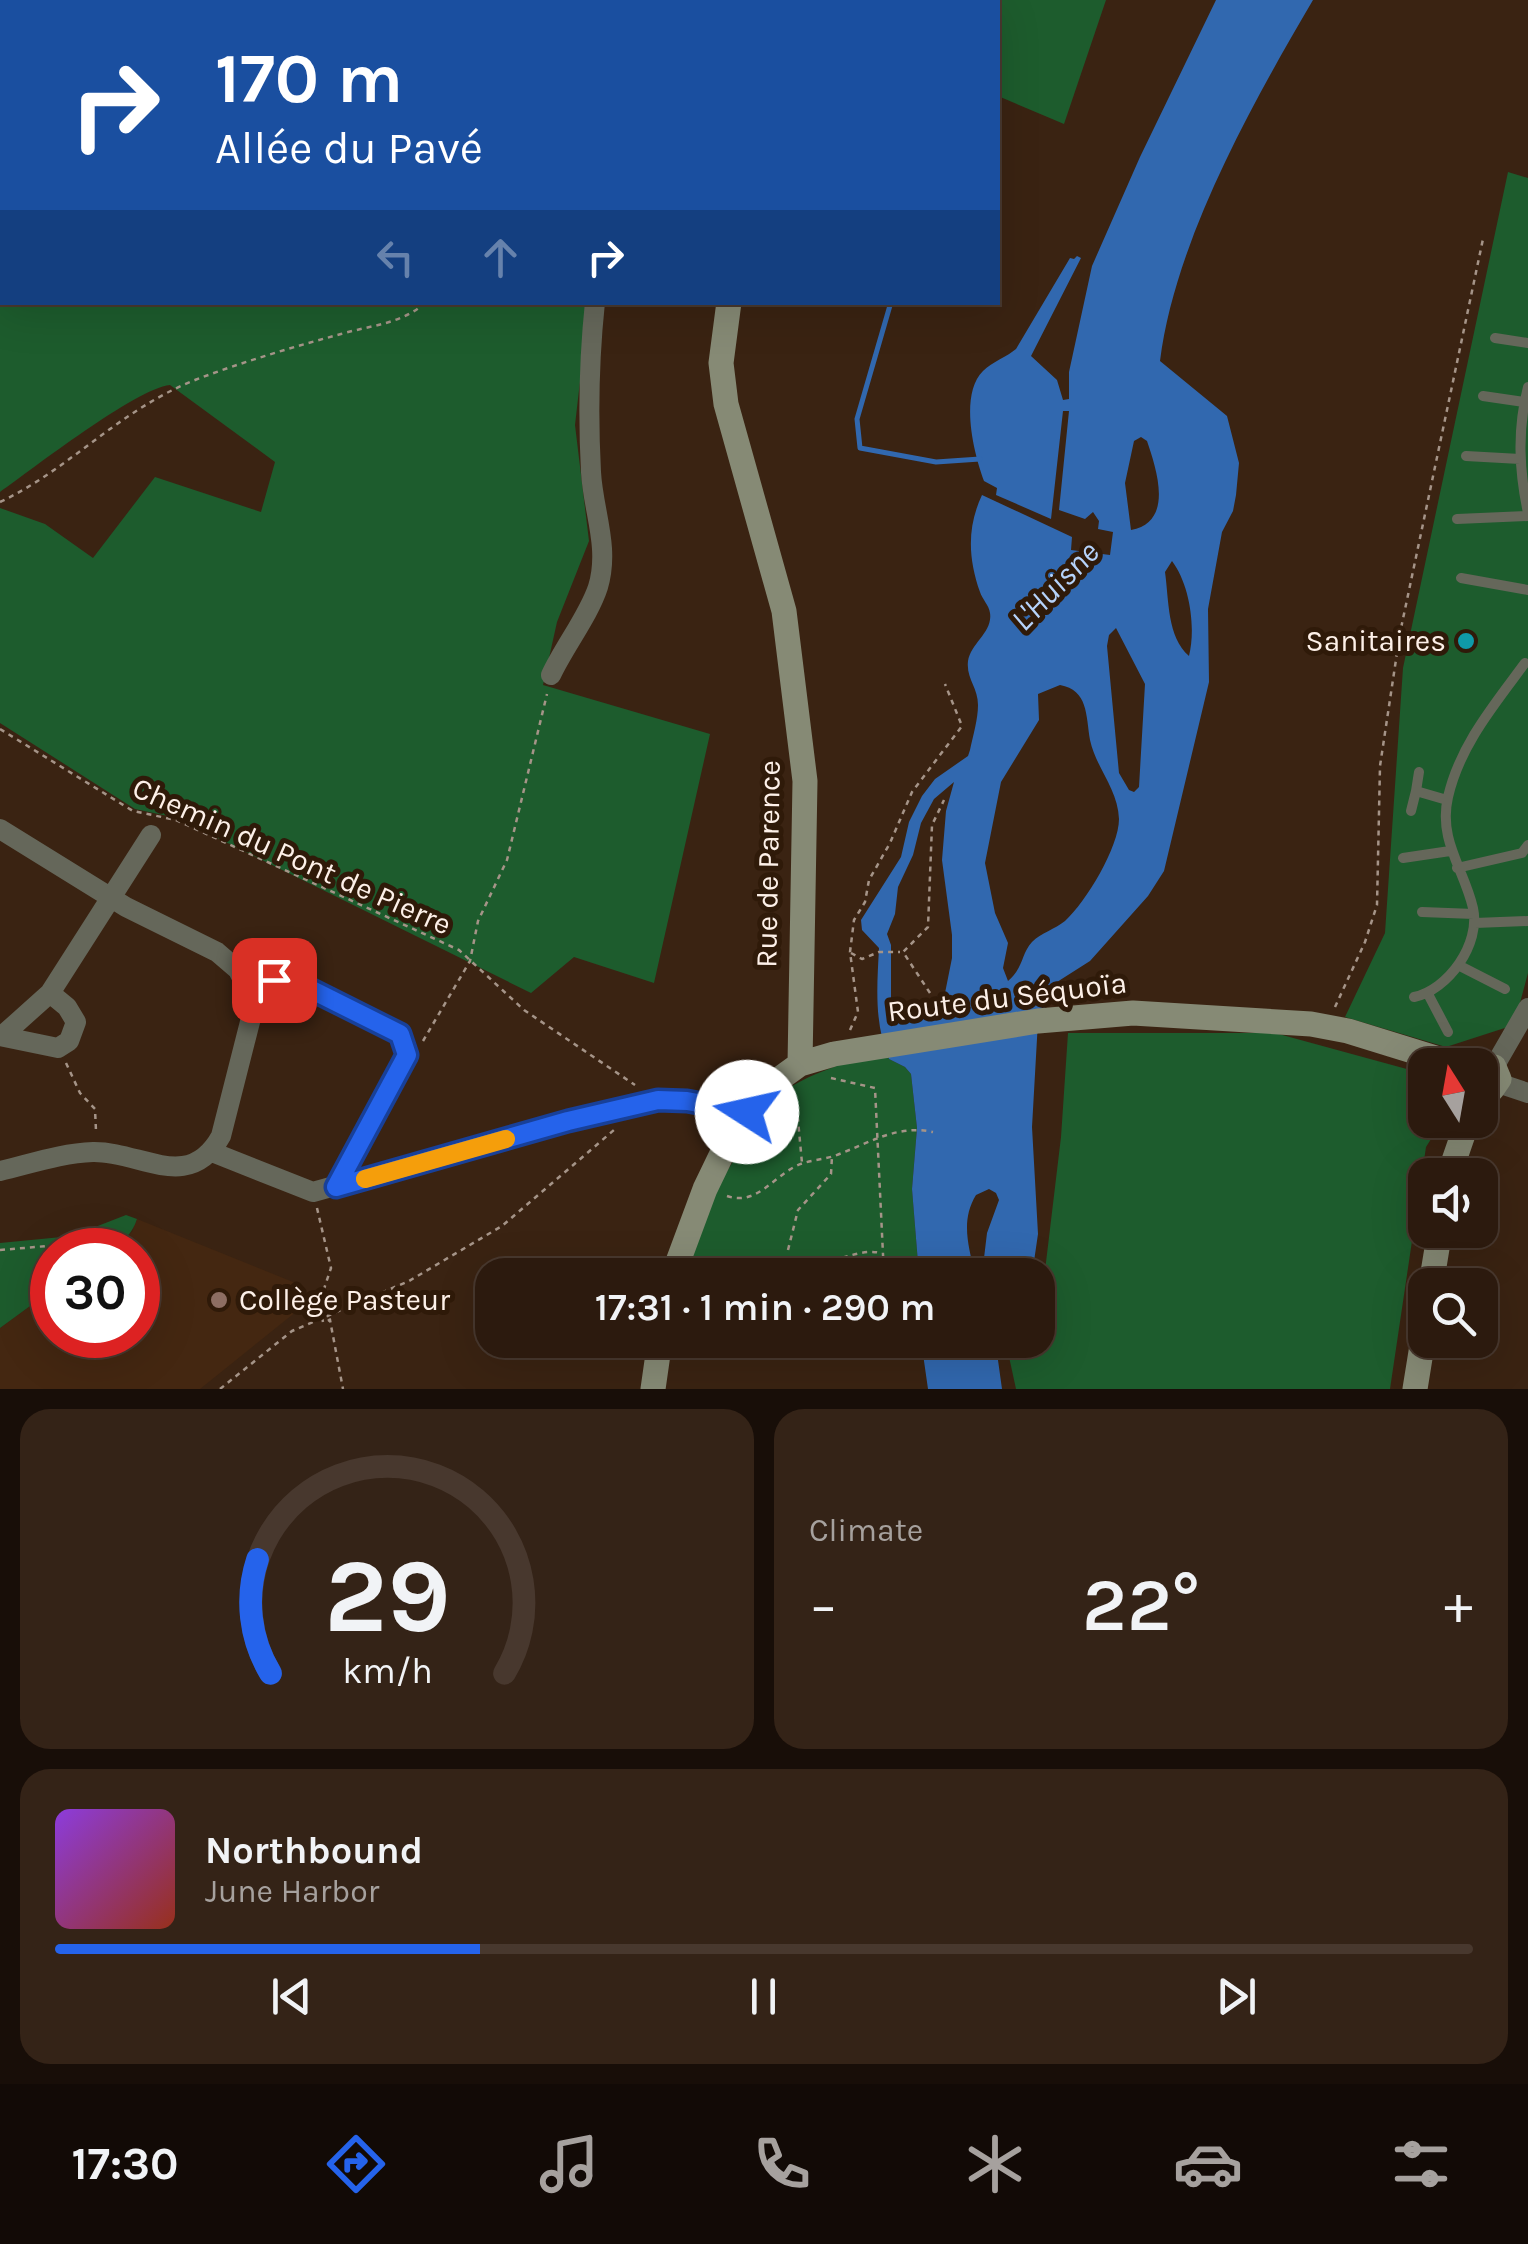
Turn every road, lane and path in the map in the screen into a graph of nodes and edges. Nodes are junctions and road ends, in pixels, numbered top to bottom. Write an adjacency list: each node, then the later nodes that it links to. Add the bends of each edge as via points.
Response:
1 (1483, 239): 47 (path, via 1398,652 1380,766 1377,905)
2 (423, 305): 12 (path, via 392,322 165,394)
3 (595, 305): 18 (street, via 591,477 603,562 598,590)
4 (729, 305): 52 (street, Rue de Parence, via 720,363 726,404 784,611 806,780)
5 (1494, 338): 6 (lane)
6 (1528, 343)
7 (1528, 387): 9 (lane)
8 (1483, 396): 9 (lane)
9 (1524, 402): 11 (lane)
10 (1466, 456): 11 (lane)
11 (1522, 466): 13 (lane)
12 (0, 502)
13 (1528, 515): 14 (lane)
14 (1458, 520)
15 (1461, 578): 16 (lane)
16 (1528, 590)
17 (1524, 663): 24 (lane, via 1460,758)
18 (551, 675): 38 (path, via 507,860 478,921)
19 (945, 684): 36 (path, via 962,726 912,792 868,880)
20 (0, 729): 38 (path, Chemin du Pont de Pierre, via 132,811 176,820 382,913)
21 (1419, 772): 22 (lane)
22 (1416, 792): 24 (lane); 25 (lane)
23 (944, 800): 37 (path, via 932,824 928,927)
24 (1447, 800): 29 (lane)
25 (1411, 810)
26 (0, 828): 32 (street)
27 (150, 835): 32 (street)
28 (1528, 845): 31 (lane, via 1522,853)
29 (1450, 851): 30 (lane); 31 (lane)
30 (1403, 858)
31 (1456, 868): 34 (lane)
32 (110, 897): 40 (street, via 217,952); 42 (street)
33 (1422, 912): 34 (lane)
34 (1474, 918): 35 (lane); 39 (lane)
35 (1528, 920)
36 (850, 952): 37 (path, via 862,959); 52 (path, via 858,1012)
37 (903, 952): 43 (path)
38 (470, 961): 53 (path, via 428,1036); 58 (path, Chemin du Pont de Pierre, via 524,1010)
39 (1458, 966): 41 (lane); 44 (lane)
40 (247, 988): 53 (street, via 291,980 400,1034); 64 (street, via 252,1014)
41 (1505, 988)
42 (50, 993): 49 (street); 50 (street, via 76,1022 69,1041)
43 (930, 993)
44 (1428, 994): 45 (lane); 48 (lane)
45 (1414, 997)
46 (1528, 1008): 54 (street)
47 (1326, 1027): 51 (street, Route du Séquoïa); 52 (street, Route du Séquoïa, via 1132,1013)
48 (1448, 1032)
49 (1, 1036): 50 (street)
50 (58, 1048): 63 (path, via 95,1108)
51 (1408, 1051)
52 (824, 1054): 56 (street); 62 (path, via 824,1076 874,1088)
53 (407, 1055): 68 (street)
54 (1498, 1059)
55 (1498, 1080): 57 (street)
56 (771, 1085): 59 (street); 66 (path, via 798,1120)
57 (1528, 1094)
58 (658, 1100): 59 (street); 68 (street)
59 (747, 1112): 69 (street)
60 (619, 1125): 78 (path, via 473,1245 409,1281)
61 (932, 1132): 62 (path, via 913,1128)
62 (880, 1137): 65 (path); 74 (path)
63 (96, 1152): 64 (street, via 167,1167 187,1167); 67 (street)
64 (212, 1152): 70 (street)
65 (832, 1156): 66 (path); 73 (path, via 831,1174 798,1210)
66 (802, 1163): 69 (path, via 740,1200)
67 (0, 1171)
68 (336, 1187): 70 (street)
69 (705, 1189): 75 (street)
70 (313, 1192): 79 (path, bridge, via 331,1268 324,1289)
71 (30, 1247): 72 (path)
72 (0, 1250)
73 (788, 1250)
74 (882, 1254): 76 (path, via 867,1250); 77 (path)
75 (679, 1258)
76 (843, 1258)
77 (882, 1258)
78 (322, 1316): 79 (path); 82 (path, via 292,1331)
79 (330, 1320): 83 (path)
80 (657, 1358): 84 (street)
81 (1420, 1358): 85 (street)
82 (220, 1389)
83 (343, 1389)
84 (652, 1389)
85 (1416, 1389)

